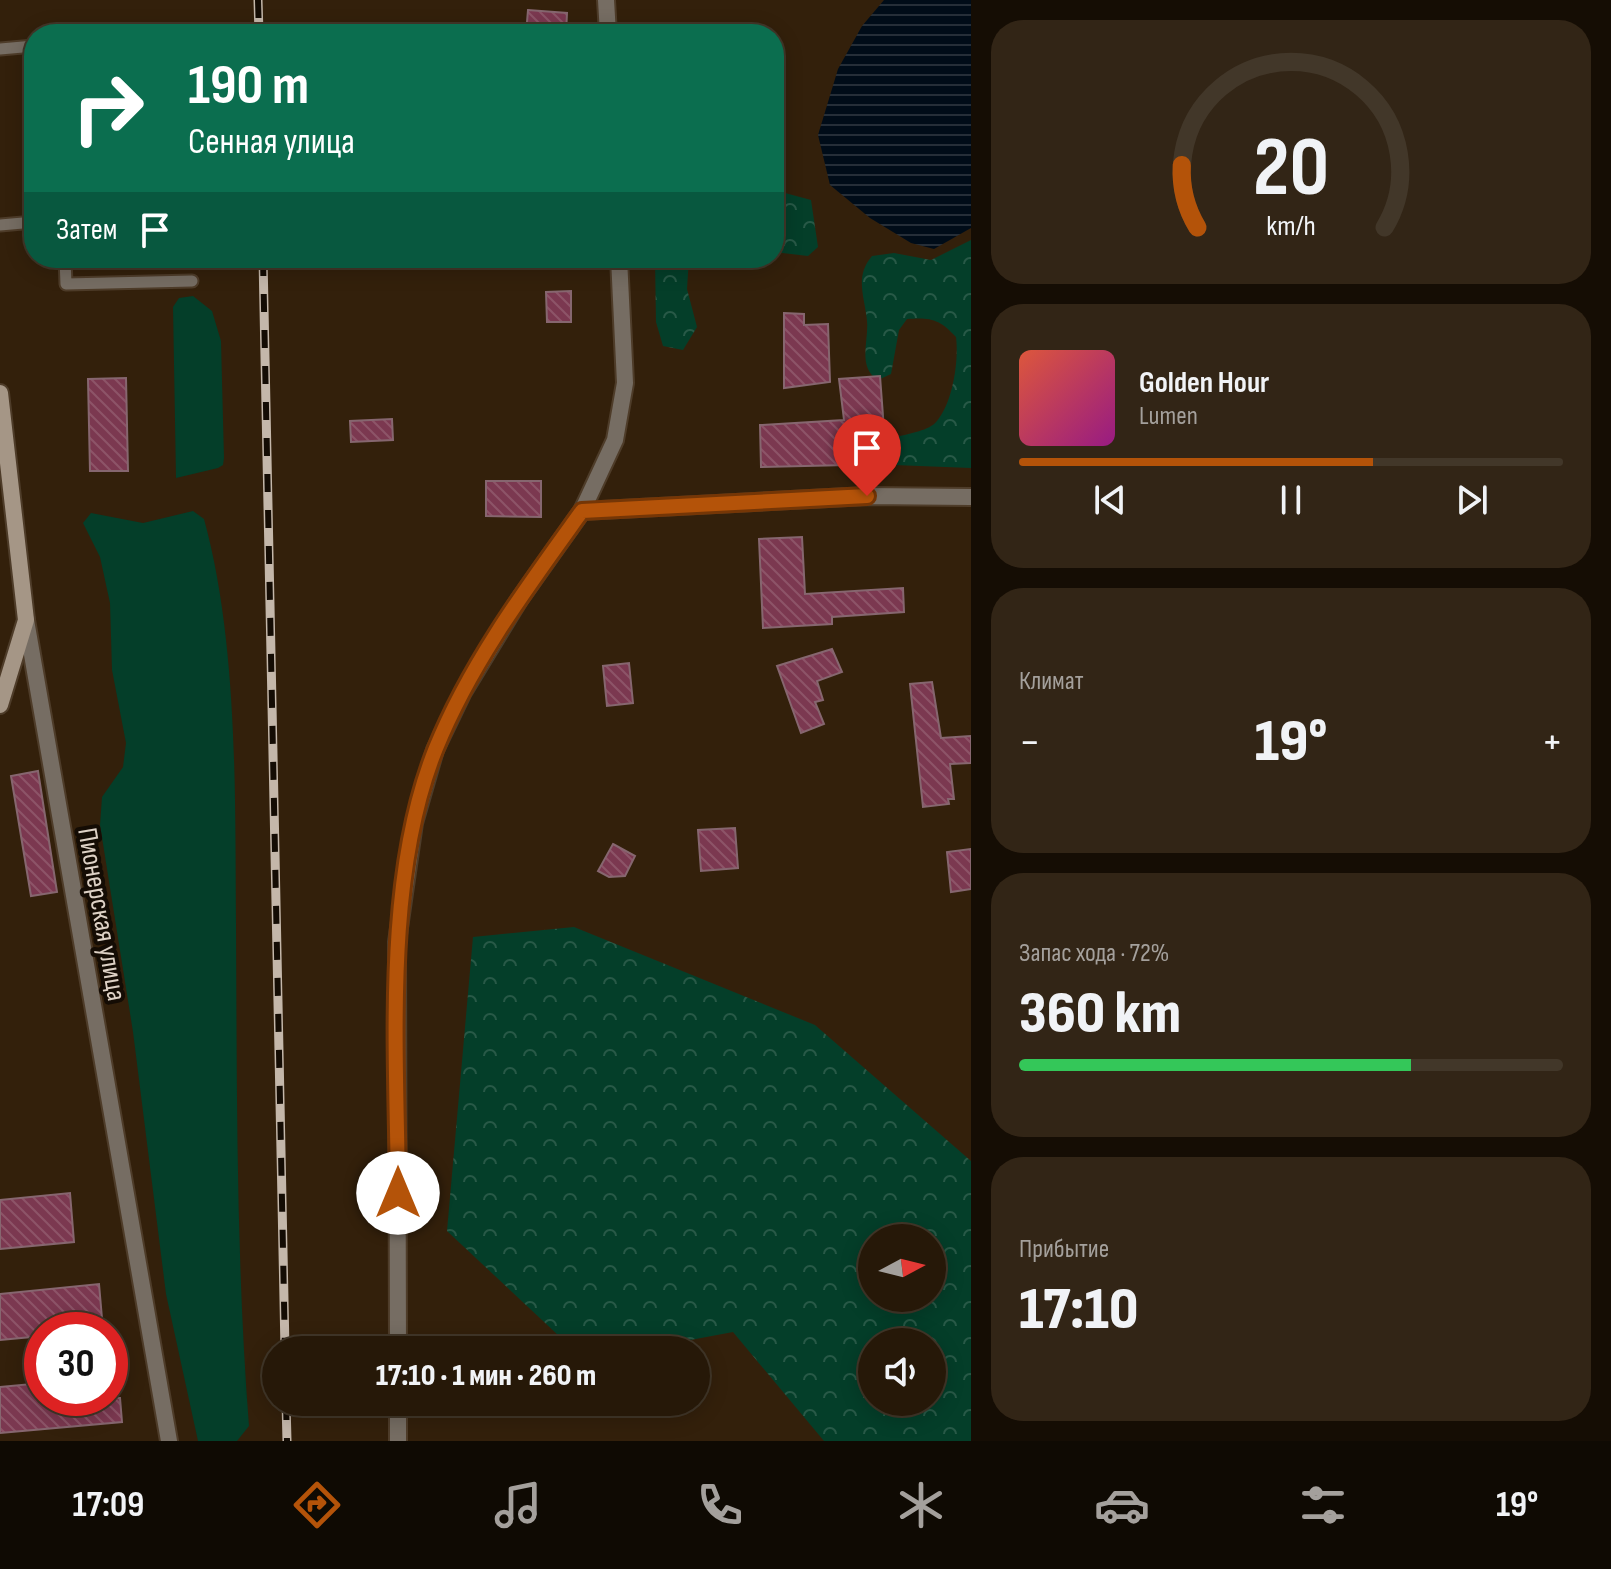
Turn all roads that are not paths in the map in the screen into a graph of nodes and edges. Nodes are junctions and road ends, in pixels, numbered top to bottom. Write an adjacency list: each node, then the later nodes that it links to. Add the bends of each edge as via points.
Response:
1 (606, 0): 2 (street)
2 (607, 24)
3 (24, 47): 4 (lane)
4 (0, 49)
5 (24, 223): 6 (lane)
6 (0, 225)
7 (65, 268): 9 (lane, via 66,284)
8 (619, 268): 12 (street, via 625,383 615,440)
9 (192, 281)
10 (0, 393): 13 (street, Пионерская улица)
11 (971, 497): 12 (street, via 867,496)
12 (582, 511): 15 (street, via 463,692 435,750 414,823 397,942)
13 (26, 620): 14 (street); 17 (street, Пионерская улица)
14 (0, 705)
15 (398, 1336)
16 (398, 1416): 18 (street)
17 (169, 1441)
18 (398, 1441)

